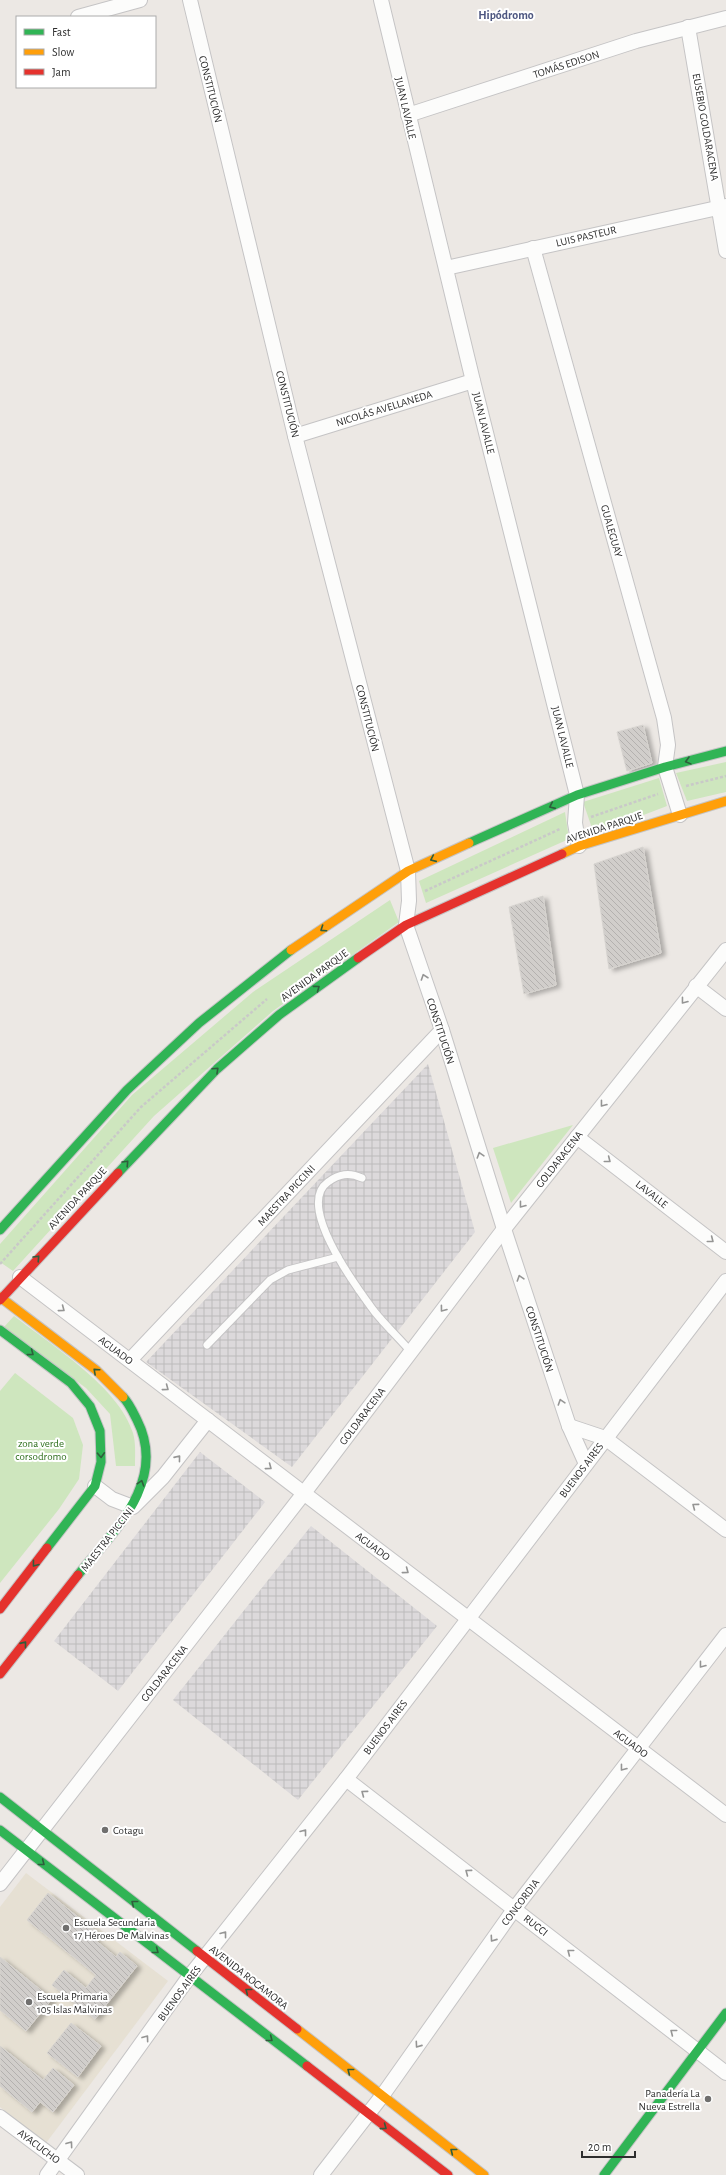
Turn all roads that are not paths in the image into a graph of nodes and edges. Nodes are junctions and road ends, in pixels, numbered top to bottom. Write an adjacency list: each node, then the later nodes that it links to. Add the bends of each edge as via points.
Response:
1 (140, 0): 4 (street)
2 (190, 0): 13 (street, CONSTITUCIÓN)
3 (381, 0): 7 (street, JUAN LAVALLE)
4 (82, 16)
5 (726, 18): 6 (street, TOMÁS EDISON)
6 (688, 27): 7 (street, TOMÁS EDISON, via 636,41); 8 (street, EUSEBIO GOLDARACENA)
7 (408, 115): 11 (street, JUAN LAVALLE)
8 (723, 206): 9 (street, LUIS PASTEUR); 10 (street, EUSEBIO GOLDARACENA)
9 (533, 248): 11 (street, LUIS PASTEUR); 15 (street, GUALEGUAY, via 664,718 668,745)
10 (726, 251)
11 (446, 268): 12 (street, JUAN LAVALLE)
12 (473, 381): 13 (street, NICOLÁS AVELLANEDA); 16 (street, JUAN LAVALLE)
13 (295, 436): 20 (street, CONSTITUCIÓN)
14 (726, 751): 15 (main road, one-way to 15)
15 (665, 767): 16 (main road); 18 (street, GUALEGUAY)
16 (577, 795): 19 (street, JUAN LAVALLE, via 575,823); 20 (main road, one-way to 20)
17 (726, 801): 18 (main road, AVENIDA PARQUE)
18 (680, 815): 19 (main road, AVENIDA PARQUE)
19 (579, 846): 21 (main road, AVENIDA PARQUE)
20 (408, 871): 21 (street, CONSTITUCIÓN, via 409,901); 31 (main road, one-way to 31, via 278,959 199,1023 127,1090)
21 (406, 925): 27 (street, CONSTITUCIÓN, one-way to 21); 34 (main road, AVENIDA PARQUE, one-way to 21, via 217,1069 279,1016)
22 (726, 950): 24 (street, GOLDARACENA)
23 (726, 965): 24 (street)
24 (712, 967): 25 (street, GOLDARACENA)
25 (696, 986): 26 (street); 28 (street, GOLDARACENA, one-way to 28)
26 (726, 1009)
27 (442, 1030): 30 (street, CONSTITUCIÓN, one-way to 27); 40 (street, MAESTRA PICCINI)
28 (577, 1136): 30 (street, GOLDARACENA, one-way to 30); 32 (street, LAVALLE, one-way to 32)
29 (362, 1178): 33 (lane, via 353,1174 338,1176 324,1186 318,1199 321,1224)
30 (504, 1229): 39 (street, GOLDARACENA, one-way to 39); 42 (street, CONSTITUCIÓN, one-way to 30)
31 (0, 1230)
32 (726, 1252)
33 (338, 1258): 38 (lane, via 288,1270 270,1280); 39 (lane, via 374,1312)
34 (20, 1277): 36 (main road, AVENIDA PARQUE); 40 (street, AGUADO, one-way to 40)
35 (726, 1281): 43 (street, BUENOS AIRES)
36 (1, 1298): 47 (main road, MAESTRA PICCINI, one-way to 36, via 144,1476 147,1458 142,1430 126,1401 96,1370)
37 (0, 1330): 45 (main road, one-way to 45, via 71,1383 90,1406 100,1432 101,1462)
38 (207, 1345)
39 (411, 1352): 46 (street, GOLDARACENA)
40 (130, 1360): 41 (street, AGUADO, one-way to 41)
41 (208, 1420): 46 (street, AGUADO, one-way to 46); 47 (street, one-way to 41, via 162,1477)
42 (569, 1426): 43 (street); 44 (street, CONSTITUCIÓN)
43 (605, 1438): 44 (street, BUENOS AIRES); 48 (street, one-way to 43)
44 (586, 1464): 50 (street, BUENOS AIRES)
45 (95, 1486): 47 (street, via 112,1499); 49 (main road, one-way to 49)
46 (304, 1493): 50 (street, AGUADO, one-way to 50); 58 (street, GOLDARACENA)
47 (133, 1507): 52 (main road, MAESTRA PICCINI, one-way to 47)
48 (726, 1530)
49 (0, 1609)
50 (468, 1618): 53 (street, AGUADO); 54 (street, BUENOS AIRES)
51 (726, 1635): 53 (street, CONCORDIA, one-way to 53)
52 (0, 1674)
53 (638, 1748): 56 (street, AGUADO); 61 (street, CONCORDIA, one-way to 61)
54 (346, 1779): 61 (street, RUCCI, one-way to 54); 62 (street, BUENOS AIRES, one-way to 54)
55 (0, 1797): 58 (main road, AVENIDA ROCAMORA)
56 (726, 1815)
57 (0, 1830): 59 (main road)
58 (42, 1831): 59 (street, GOLDARACENA); 62 (main road, AVENIDA ROCAMORA, one-way to 58)
59 (26, 1850): 60 (street, GOLDARACENA); 63 (main road, one-way to 63)
60 (0, 1884)
61 (515, 1908): 65 (street, RUCCI, one-way to 61); 67 (street, CONCORDIA, one-way to 67)
62 (205, 1958): 63 (street, BUENOS AIRES); 67 (main road, AVENIDA ROCAMORA, one-way to 62)
63 (190, 1977): 68 (main road, one-way to 68); 70 (street, BUENOS AIRES, one-way to 63)
64 (726, 2012): 65 (main road)
65 (697, 2051): 66 (street, RUCCI); 76 (main road)
66 (726, 2073)
67 (382, 2096): 68 (street, CONCORDIA); 75 (main road, AVENIDA ROCAMORA, one-way to 67)
68 (368, 2115): 73 (street, CONCORDIA); 74 (main road, one-way to 74)
69 (0, 2117): 70 (street, AYACUCHO)
70 (58, 2160): 71 (street, BUENOS AIRES); 72 (street, AYACUCHO)
71 (47, 2175)
72 (77, 2175)
73 (321, 2175)
74 (448, 2175)
75 (484, 2175)
76 (604, 2175)

